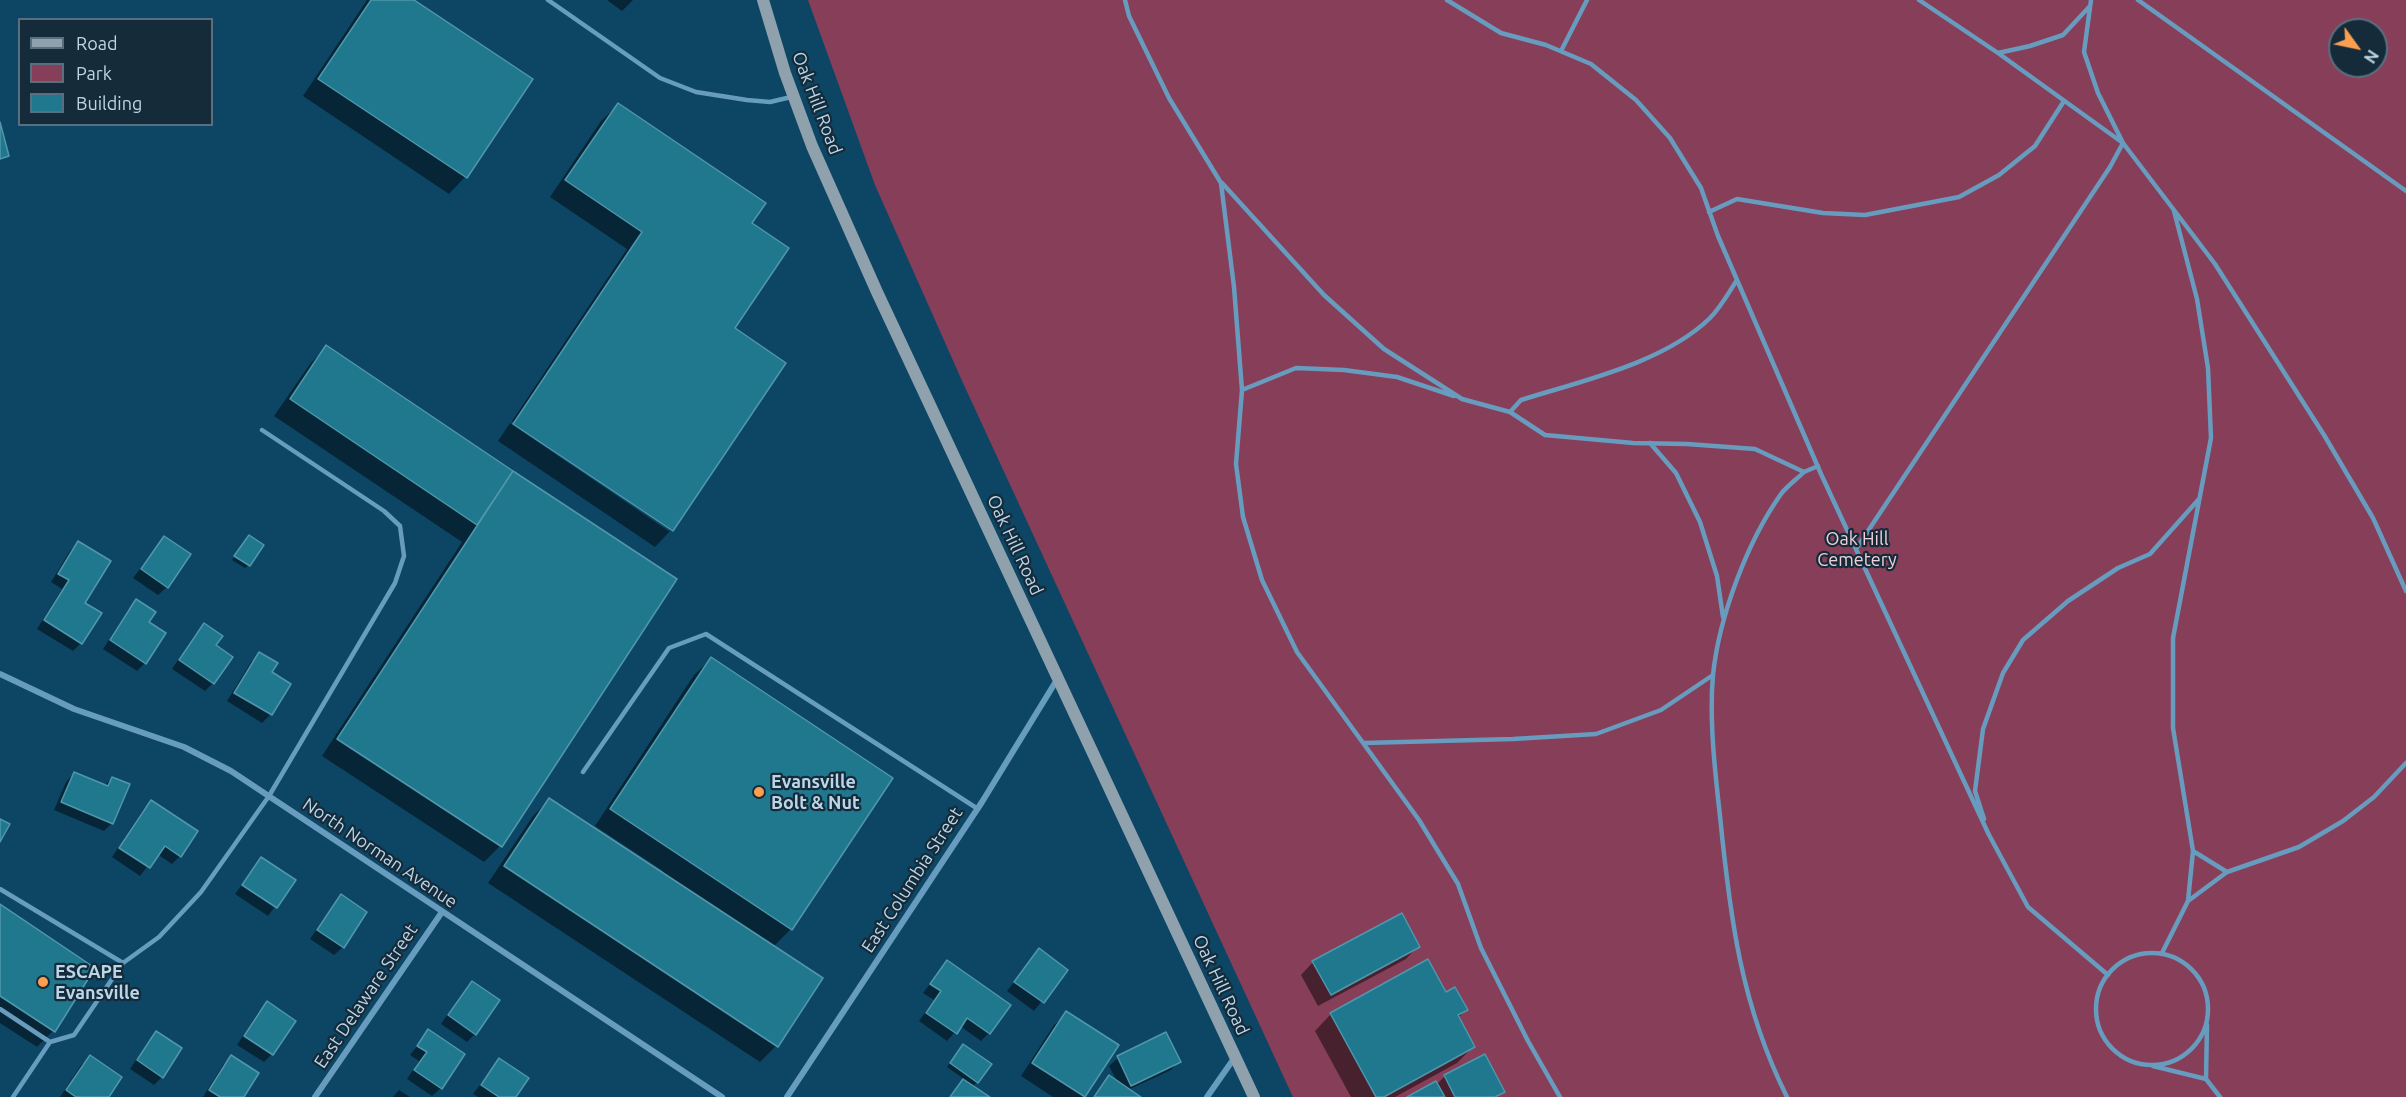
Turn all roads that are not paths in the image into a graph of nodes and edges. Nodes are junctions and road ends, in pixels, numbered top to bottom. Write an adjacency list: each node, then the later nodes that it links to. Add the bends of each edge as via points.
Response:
1 (548, 0): 11 (lane, via 660,78 696,92 770,102)
2 (763, 0): 11 (main road, Oak Hill Road)
3 (1125, 0): 14 (lane, via 1169,98)
4 (1447, 0): 9 (lane, via 1501,33)
5 (1587, 0): 9 (lane)
6 (1919, 0): 10 (lane)
7 (2138, 0): 15 (lane)
8 (2091, 3): 10 (lane, via 2063,35); 13 (lane, via 2084,52 2098,93)
9 (1562, 51): 17 (lane, via 1591,64 1636,100 1670,138 1701,188)
10 (1998, 53): 12 (lane)
11 (794, 95): 32 (main road, Oak Hill Road, via 812,146 877,292)
12 (2064, 101): 13 (lane); 17 (lane, via 2035,146 1999,175 1959,197 1865,215 1823,213 1737,199)
13 (2123, 143): 16 (lane); 27 (lane)
14 (1221, 183): 19 (lane); 20 (lane, via 1324,295 1375,341)
15 (2406, 191)
16 (2174, 210): 26 (lane, via 2197,300 2208,368 2211,438); 28 (lane, via 2215,264 2324,435 2373,518)
17 (1709, 212): 18 (lane)
18 (1737, 280): 21 (lane, via 1711,317 1680,340 1639,361 1521,400); 24 (lane)
19 (1242, 390): 20 (lane, via 1296,368 1397,377); 33 (lane, via 1236,464 1243,517 1262,580 1297,652)
20 (1462, 399): 21 (lane)
21 (1510, 412): 23 (lane, via 1545,435)
22 (262, 430): 36 (lane, via 384,511 400,526 404,556 395,583)
23 (1650, 443): 25 (lane, via 1755,449); 29 (lane, via 1676,473 1700,522 1717,576)
24 (1818, 466): 25 (lane); 27 (lane)
25 (1804, 472): 29 (lane, via 1782,492 1757,534)
26 (2201, 497): 38 (lane, via 2150,554 2118,568 2068,602 2023,640 2003,673 1983,729 1976,791); 39 (lane, via 2173,638 2174,728)
27 (1856, 549): 38 (lane)
28 (2406, 591)
29 (1724, 623): 31 (lane)
30 (0, 674): 36 (street, North Norman Avenue, via 74,709 184,747)
31 (1713, 675): 33 (lane, via 1661,710 1596,734); 60 (lane, via 1714,762 1728,897 1744,984 1768,1060)
32 (1058, 677): 37 (street, East Columbia Street); 50 (main road, Oak Hill Road)
33 (1364, 743): 59 (lane, via 1419,820 1458,884 1481,948)
34 (2406, 763): 40 (lane, via 2374,797 2343,821 2299,847)
35 (583, 772): 37 (lane, via 669,648 706,634)
36 (269, 796): 43 (street, North Norman Avenue); 45 (lane, via 201,892 159,937)
37 (978, 809): 56 (street, East Columbia Street)
38 (1989, 835): 46 (lane, via 2028,908)
39 (2193, 851): 40 (lane); 42 (lane)
40 (2227, 872): 42 (lane)
41 (0, 889): 45 (lane)
42 (2188, 901): 44 (lane)
43 (442, 912): 54 (street, East Delaware Street); 55 (street, North Norman Avenue)
44 (2163, 953): 46 (lane, via 2144,952 2127,958); 48 (lane, via 2194,970 2204,985)
45 (123, 963): 49 (lane, via 74,1035)
46 (2108, 975): 51 (lane, via 2096,1000 2096,1018 2103,1036 2131,1062)
47 (0, 1009): 49 (lane)
48 (2207, 1022): 51 (lane, via 2199,1040 2186,1054 2169,1063); 52 (lane)
49 (50, 1042): 53 (lane)
50 (1235, 1057): 57 (street); 58 (main road, Oak Hill Road)
51 (2150, 1065): 52 (lane)
52 (2206, 1079): 61 (lane)
53 (13, 1097)
54 (315, 1097)
55 (722, 1097)
56 (788, 1097)
57 (1208, 1097)
58 (1254, 1097)
59 (1560, 1097)
60 (1786, 1097)
61 (2220, 1097)

